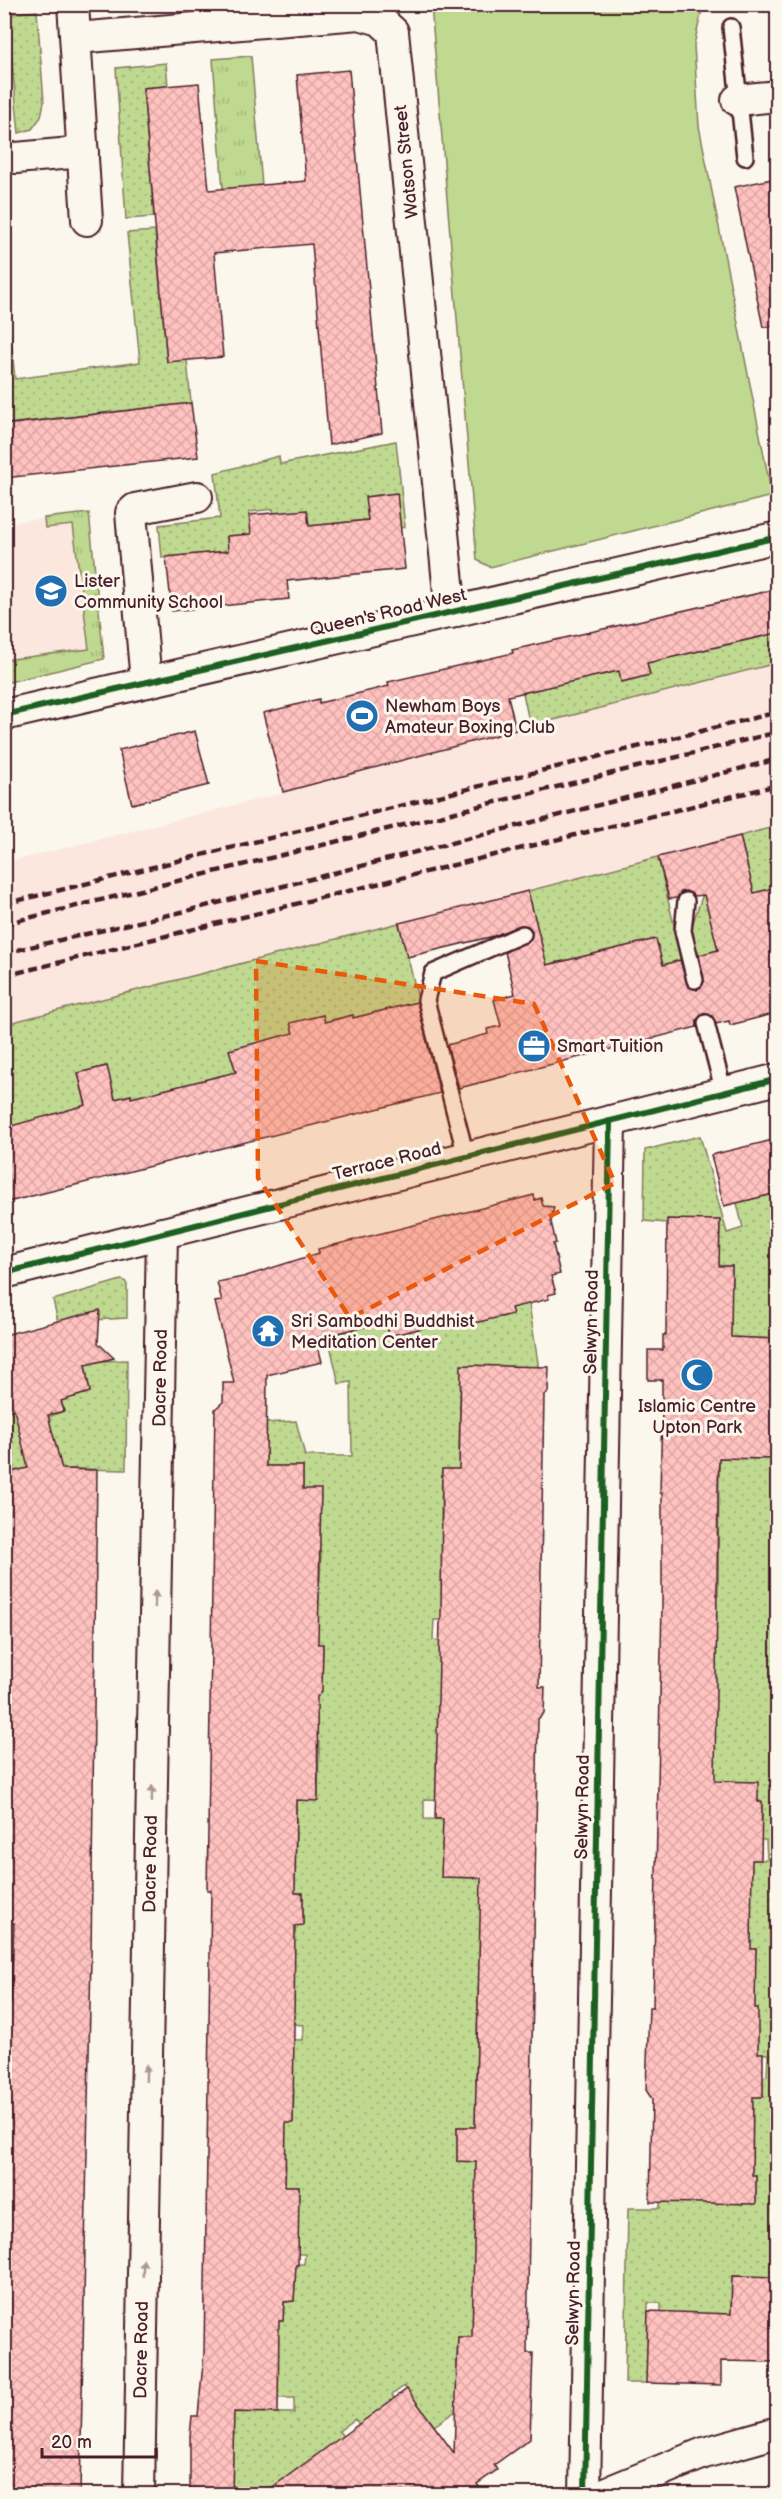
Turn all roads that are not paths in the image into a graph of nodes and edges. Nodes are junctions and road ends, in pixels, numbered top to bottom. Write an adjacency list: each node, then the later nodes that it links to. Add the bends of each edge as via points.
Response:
1 (73, 4): 3 (street)
2 (731, 27): 5 (lane)
3 (76, 38): 6 (street); 12 (street, Watson Street, via 358,14 380,20 393,32)
4 (777, 96): 5 (street)
5 (737, 100): 7 (lane)
6 (83, 152): 8 (street); 9 (street)
7 (745, 157)
8 (16, 159)
9 (87, 220)
10 (197, 497): 13 (street, via 131,513)
11 (777, 537): 12 (street, Queen's Road West)
12 (451, 613): 13 (street, Queen's Road West)
13 (146, 682): 14 (street, Queen's Road West)
14 (4, 715)
15 (686, 902): 17 (lane, via 683,931)
16 (523, 934): 22 (lane, via 433,973 426,1000)
17 (695, 980)
18 (706, 1023): 20 (lane)
19 (777, 1079): 20 (street, Terrace Road)
20 (724, 1093): 21 (street, Terrace Road)
21 (610, 1121): 22 (street, Terrace Road); 27 (street, Selwyn Road)
22 (466, 1156): 23 (street, Terrace Road)
23 (162, 1233): 24 (street, Terrace Road); 26 (street, Dacre Road, one-way to 23)
24 (4, 1273)
25 (777, 2432): 28 (street, via 704,2453)
26 (139, 2494)
27 (585, 2494)
28 (603, 2494)

